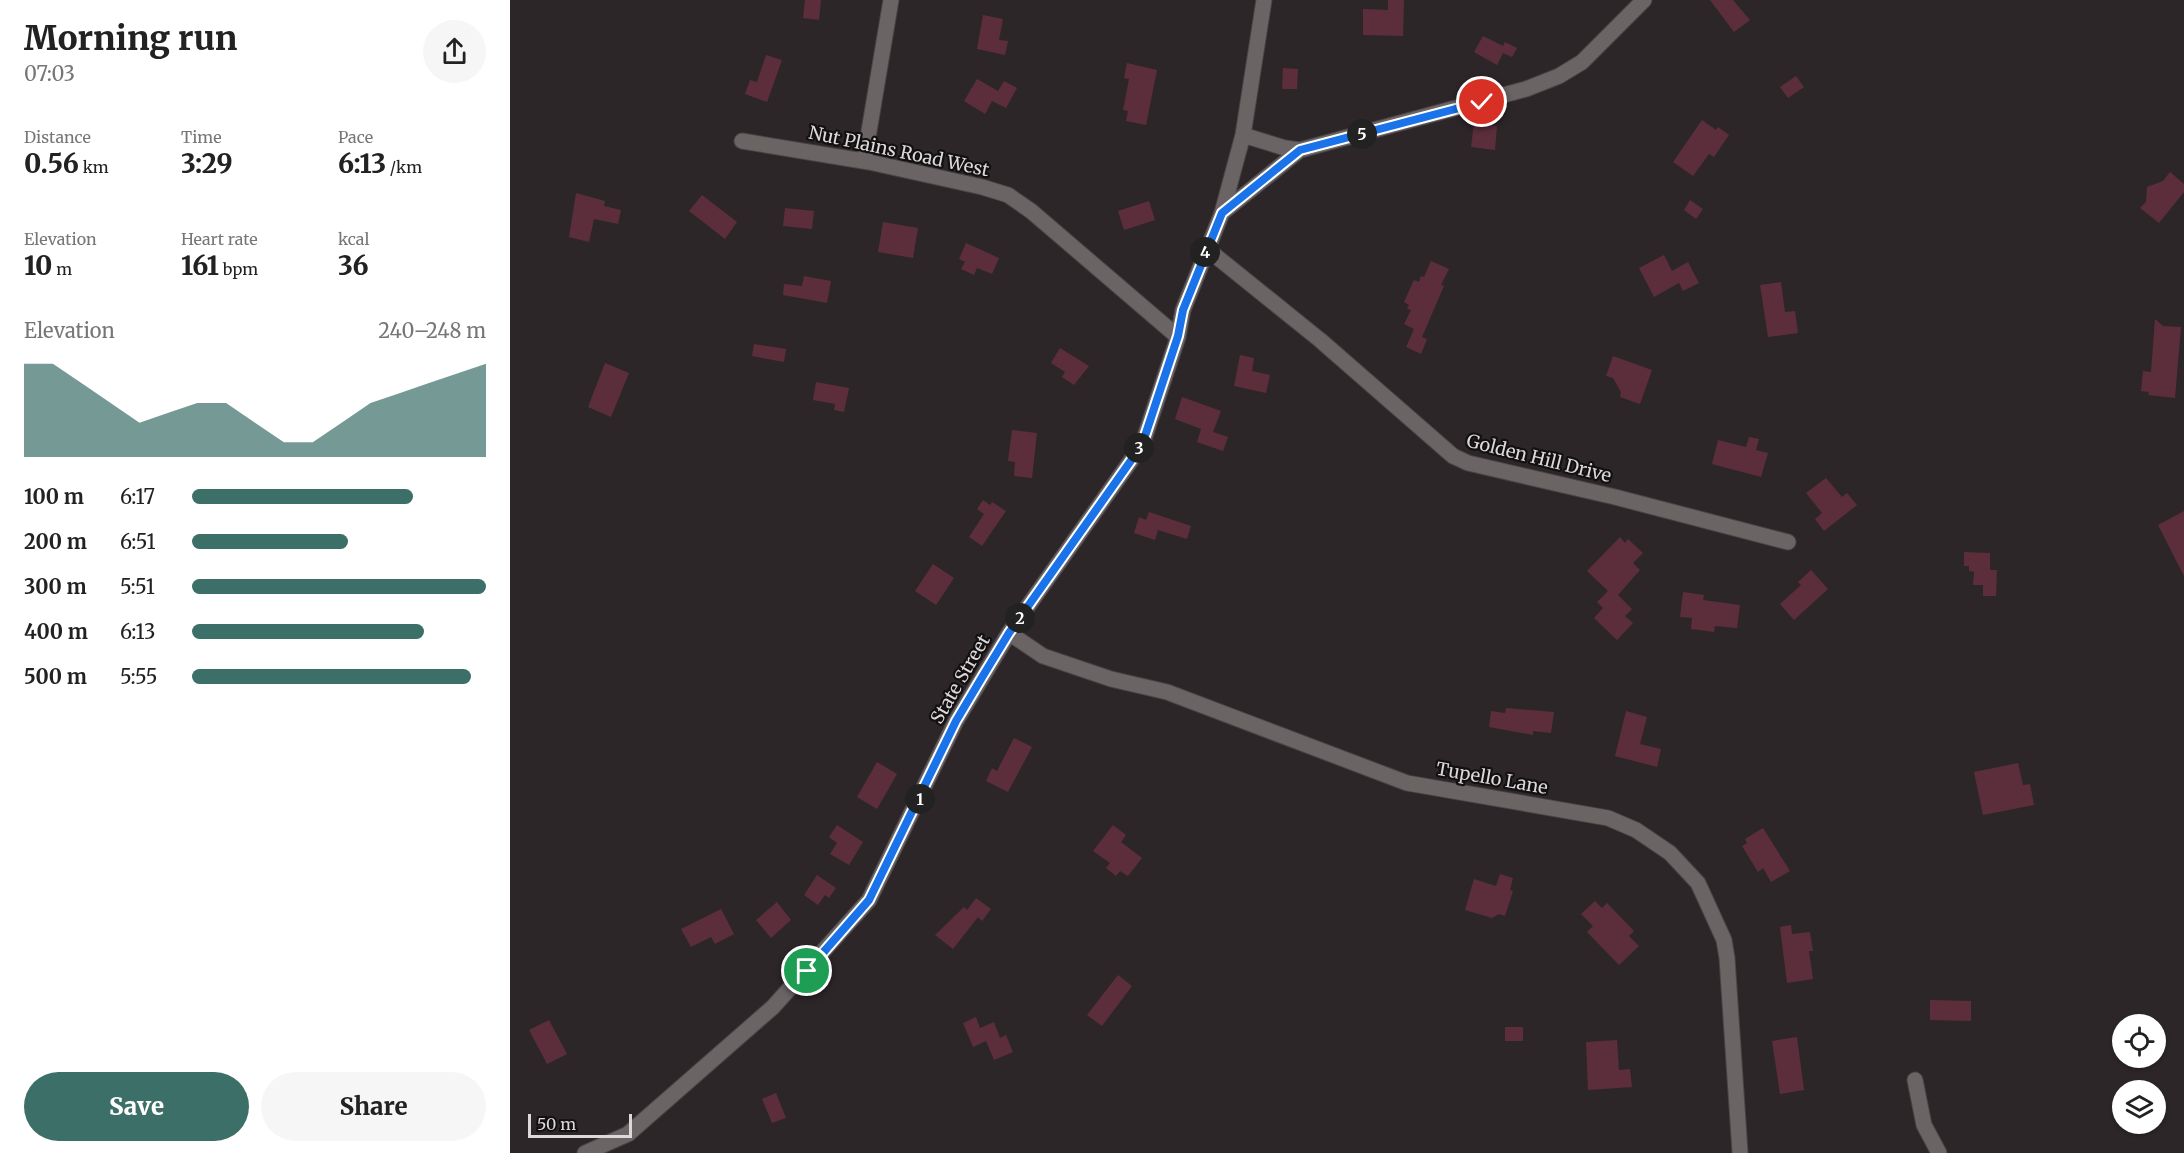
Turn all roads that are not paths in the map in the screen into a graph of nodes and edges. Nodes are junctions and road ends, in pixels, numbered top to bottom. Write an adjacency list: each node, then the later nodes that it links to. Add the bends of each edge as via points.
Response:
1 (891, 0): 7 (street)
2 (1264, 0): 4 (street, State Street)
3 (1644, 0): 6 (street, via 1582,62 1559,76 1482,102)
4 (1243, 135): 6 (street); 8 (street, State Street)
5 (742, 141): 7 (street, Nut Plains Road West)
6 (1300, 150): 8 (street)
7 (864, 162): 10 (street, Nut Plains Road West, via 1008,195)
8 (1222, 213): 9 (street, State Street)
9 (1207, 249): 10 (street, State Street, via 1183,310); 11 (street, Golden Hill Drive, via 1454,456 1468,463)
10 (1178, 336): 12 (street, State Street, via 1142,445)
11 (1788, 542)
12 (1009, 633): 14 (street, Tupello Lane, via 1043,656 1111,679 1167,692 1407,783 1608,818 1655,842 1698,883 1724,940); 15 (street, State Street, via 956,721 869,900 773,1007 628,1134)
13 (1915, 1080): 16 (street, via 1924,1125)
14 (1740, 1152)
15 (585, 1153)
16 (1939, 1153)

